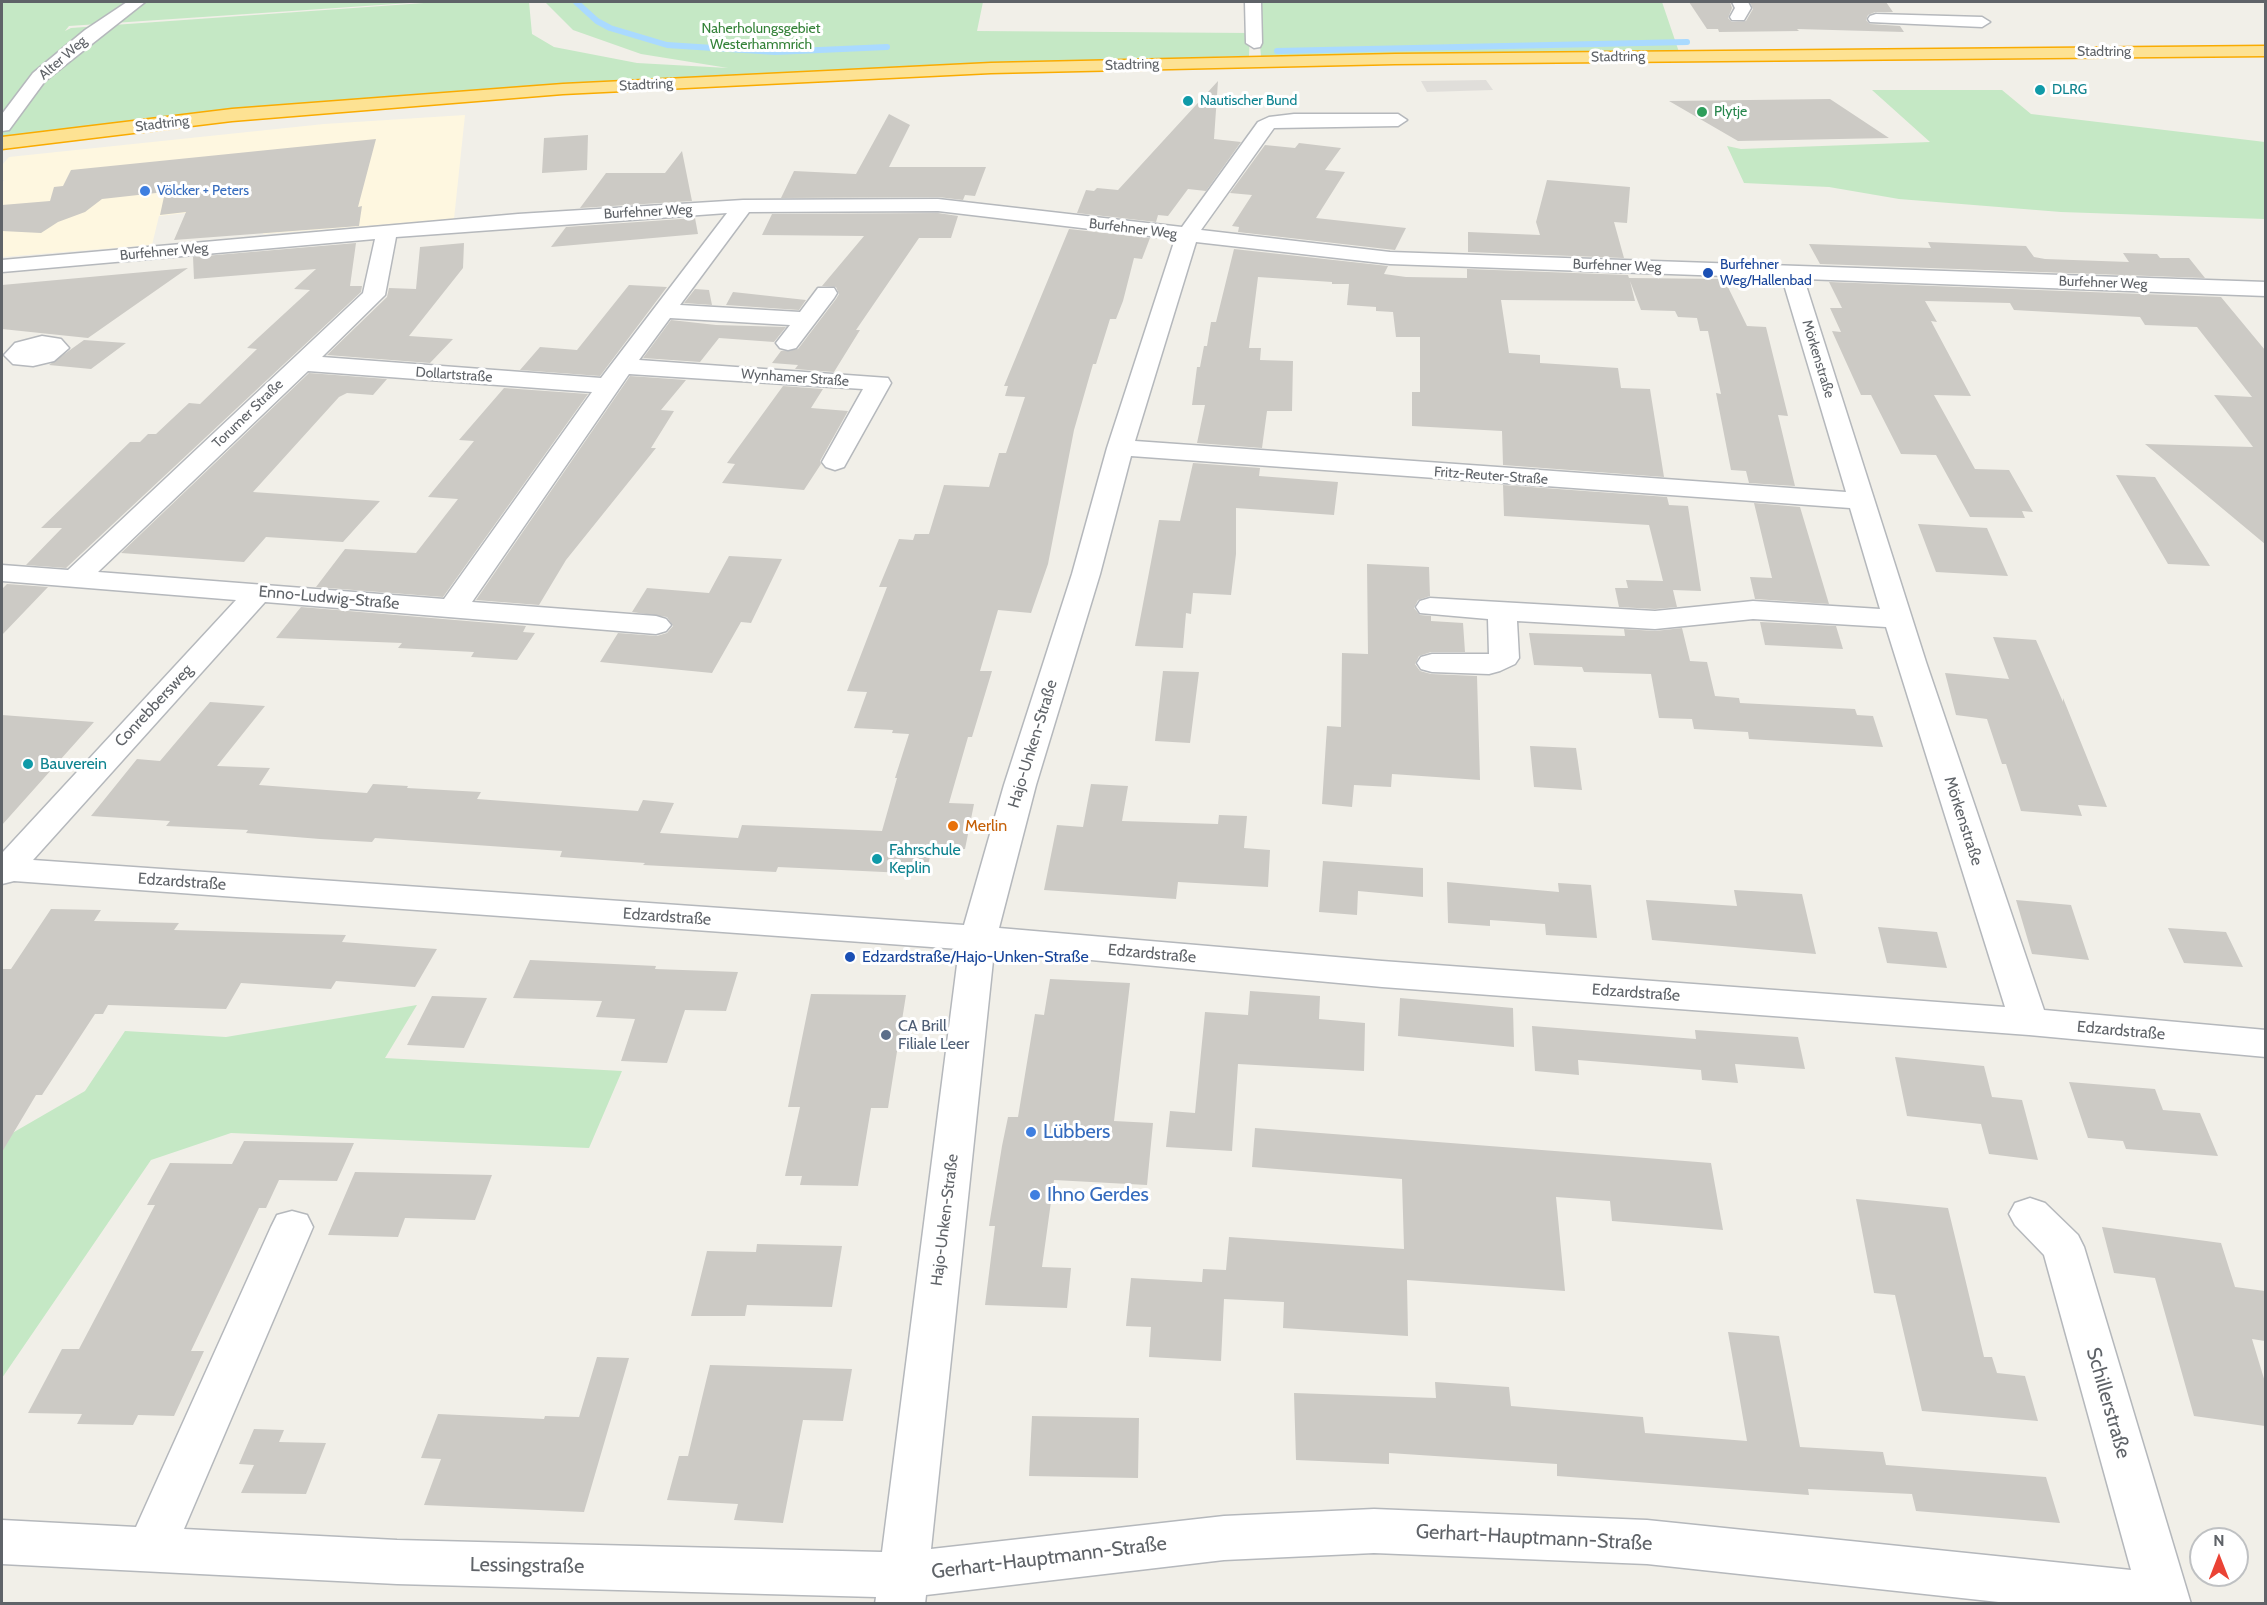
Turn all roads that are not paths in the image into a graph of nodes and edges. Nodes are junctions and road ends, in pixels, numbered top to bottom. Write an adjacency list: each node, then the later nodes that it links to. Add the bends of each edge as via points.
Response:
1 (136, 2): 10 (street, Alter Weg, via 39,77)
2 (1253, 2): 7 (street)
3 (1920, 2): 5 (street)
4 (1875, 19): 5 (street)
5 (1932, 21): 6 (street)
6 (1982, 22)
7 (1254, 43)
8 (2265, 51): 11 (highway, Stadtring, via 1384,59 991,68 563,89 232,115)
9 (1398, 120): 14 (street, Hajo-Unken-Straße, via 1294,120 1265,126)
10 (4, 123)
11 (2, 143)
12 (743, 206): 13 (street, Burfehner Weg); 14 (street, Burfehner Weg, via 938,205); 19 (street)
13 (387, 232): 15 (street, Burfehner Weg); 23 (street, Torumer Straße, via 374,295)
14 (1187, 235): 16 (street, Burfehner Weg, via 1390,258); 27 (street, Hajo-Unken-Straße)
15 (2, 267)
16 (1791, 271): 17 (street, Burfehner Weg); 29 (street, Mörkenstraße)
17 (2265, 289)
18 (826, 293): 20 (street)
19 (665, 311): 20 (street); 24 (street)
20 (804, 319): 21 (street)
21 (788, 343)
22 (26, 360): 25 (street)
23 (301, 363): 26 (street, Dollartstraße); 31 (street, Torumer Straße)
24 (622, 366): 26 (street); 28 (street, Wynhamer Straße, via 879,383)
25 (2, 379)
26 (608, 386): 34 (street)
27 (1120, 448): 29 (street, Fritz-Reuter-Straße); 40 (street, Hajo-Unken-Straße)
28 (835, 462)
29 (1862, 501): 36 (street, Mörkenstraße)
30 (2, 573): 31 (street, Enno-Ludwig-Straße)
31 (77, 577): 32 (street, Enno-Ludwig-Straße)
32 (259, 592): 34 (street, Enno-Ludwig-Straße); 39 (street, Conrebbersweg)
33 (1430, 608): 35 (street)
34 (452, 609): 37 (street, Enno-Ludwig-Straße)
35 (1502, 612): 36 (street, via 1655,620 1753,610); 38 (street, via 1504,658 1489,665)
36 (1898, 619): 41 (street, Mörkenstraße)
37 (656, 625)
38 (1432, 663)
39 (3, 870): 40 (street, Edzardstraße)
40 (978, 938): 41 (street, Edzardstraße, via 1382,974); 47 (street, Hajo-Unken-Straße)
41 (2029, 1022): 42 (street, Edzardstraße)
42 (2265, 1044)
43 (2030, 1214): 48 (street, Schillerstraße, via 2063,1247)
44 (292, 1227): 46 (street)
45 (2, 1542): 46 (street, Lessingstraße)
46 (150, 1548): 47 (street, Lessingstraße)
47 (902, 1589): 48 (street, Gerhart-Hauptmann-Straße, via 1224,1538 1374,1531 1647,1542)
48 (2164, 1600)

